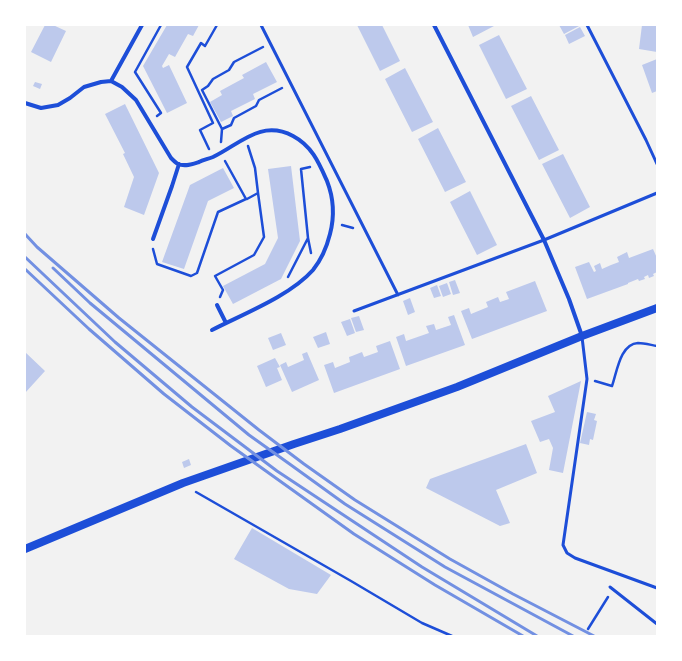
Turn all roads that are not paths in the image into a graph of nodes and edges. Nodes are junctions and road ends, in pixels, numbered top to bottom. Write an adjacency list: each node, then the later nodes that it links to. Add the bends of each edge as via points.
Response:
1 (142, 25): 5 (street)
2 (261, 25): 12 (lane)
3 (434, 25): 11 (street)
4 (587, 25): 8 (lane)
5 (111, 81): 6 (street, via 84,87 58,105 41,108); 7 (street, via 136,100 171,158)
6 (25, 103)
7 (179, 164): 10 (street); 16 (street, via 191,165 213,157 254,133 273,130 293,136 304,143 317,159 333,200 333,224 329,240 314,269 291,289)
8 (657, 164)
9 (657, 193): 11 (lane)
10 (153, 239)
11 (544, 240): 12 (lane); 18 (street)
12 (398, 294): 15 (lane)
13 (217, 305): 16 (street)
14 (657, 308): 18 (main road)
15 (354, 311)
16 (226, 323): 17 (street)
17 (212, 330)
18 (582, 336): 19 (main road, via 458,387 183,483); 21 (lane, via 587,380 563,545 567,553 574,558)
19 (25, 549)
20 (610, 587): 22 (lane)
21 (657, 588)
22 (657, 624)

